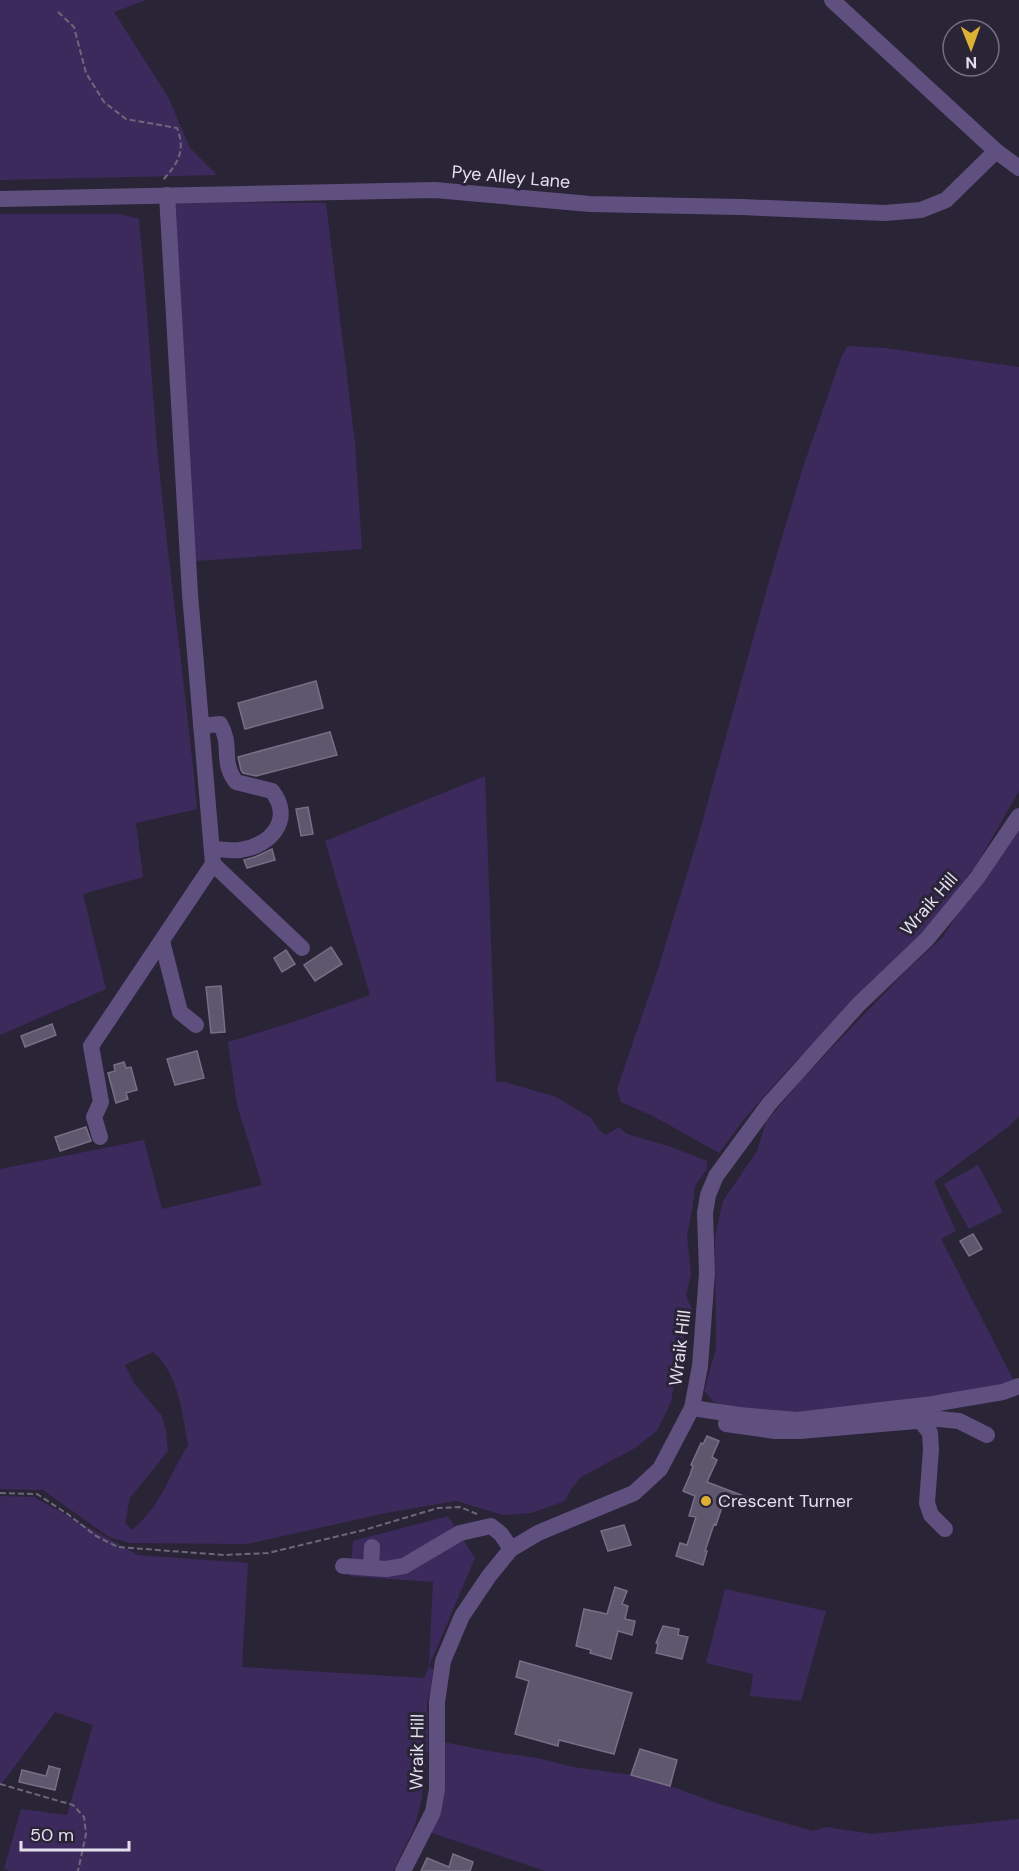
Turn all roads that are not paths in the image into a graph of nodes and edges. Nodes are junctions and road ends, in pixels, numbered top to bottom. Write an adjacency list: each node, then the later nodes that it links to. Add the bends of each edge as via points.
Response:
1 (832, 0): 2 (street)
2 (996, 152): 3 (street); 4 (street, Pye Alley Lane, via 946,200 921,210 885,213 591,204 435,190)
3 (1019, 168)
4 (161, 196): 5 (street, Pye Alley Lane); 6 (street)
5 (0, 199)
6 (201, 726): 8 (street); 8 (street, via 220,724 227,735 227,762 236,782 272,791 280,804 281,819 266,840)
7 (1019, 816): 14 (street, Wraik Hill, via 977,878 927,939 858,1005 769,1104 716,1176 705,1213 706,1284 700,1366)
8 (213, 856): 9 (street); 10 (street)
9 (162, 941): 11 (street, via 180,1012); 12 (street, via 91,1046 101,1102 94,1117)
10 (302, 948)
11 (196, 1025)
12 (100, 1137)
13 (1019, 1386): 14 (street, via 932,1404 796,1420)
14 (689, 1413): 15 (street, via 775,1431); 19 (street, Wraik Hill, via 660,1469 634,1493 538,1533)
15 (920, 1420): 16 (street, via 960,1421); 17 (street, via 930,1433 927,1503 931,1515)
16 (987, 1435)
17 (945, 1529)
18 (372, 1547): 21 (street)
19 (511, 1549): 21 (street, via 491,1526 460,1533 404,1566); 22 (street, Wraik Hill, via 462,1616 443,1661 437,1702 437,1789 433,1812)
20 (344, 1566): 21 (street)
21 (371, 1568)
22 (403, 1871)

